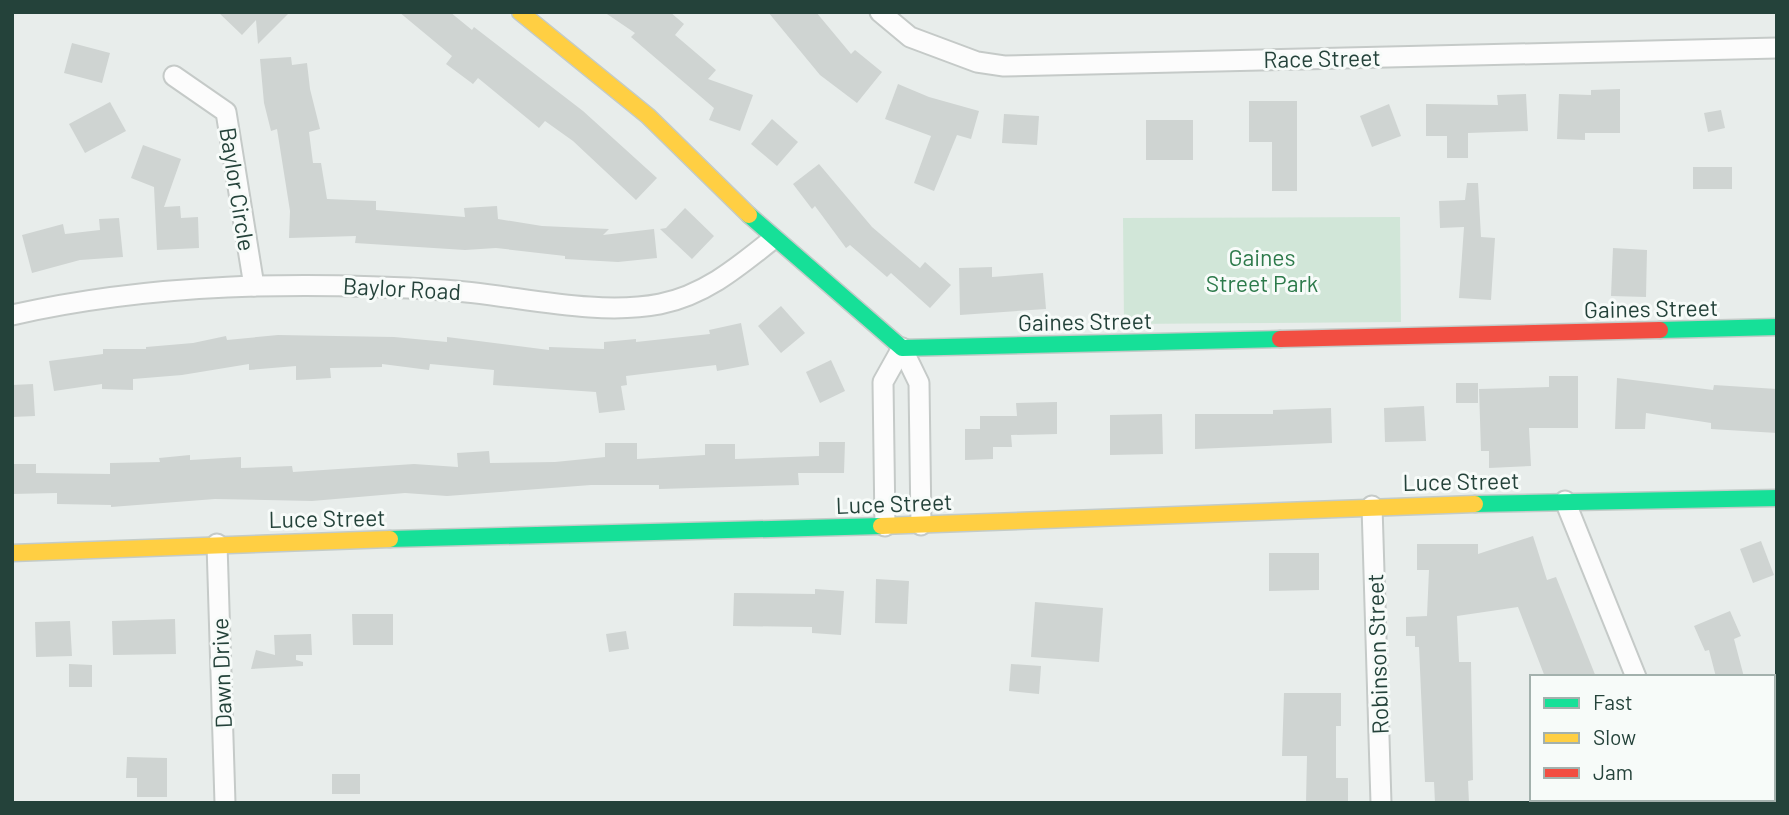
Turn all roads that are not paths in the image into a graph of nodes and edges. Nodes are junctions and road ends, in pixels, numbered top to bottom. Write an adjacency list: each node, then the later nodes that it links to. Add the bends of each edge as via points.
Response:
1 (520, 12): 5 (street, via 648,116)
2 (880, 12): 3 (street, Race Street, via 910,37 977,62 1004,66)
3 (1777, 48)
4 (174, 76): 6 (street, Baylor Circle, via 226,112)
5 (773, 239): 6 (street, Baylor Road, via 715,284 660,304 606,308 479,292 366,285); 9 (street)
6 (254, 286): 7 (street, Baylor Road, via 117,298)
7 (12, 315)
8 (1777, 327): 9 (street, Gaines Street)
9 (902, 348): 13 (street, via 919,383); 14 (street, via 883,382)
10 (1777, 498): 11 (street, Luce Street)
11 (1565, 501): 12 (street, Luce Street); 17 (street)
12 (1372, 506): 13 (street, Luce Street); 19 (street, Robinson Street)
13 (921, 525): 14 (street, Luce Street)
14 (885, 526): 15 (street, Luce Street)
15 (217, 544): 16 (street, Luce Street); 18 (street, Dawn Drive)
16 (12, 553)
17 (1635, 675)
18 (225, 803)
19 (1381, 803)

